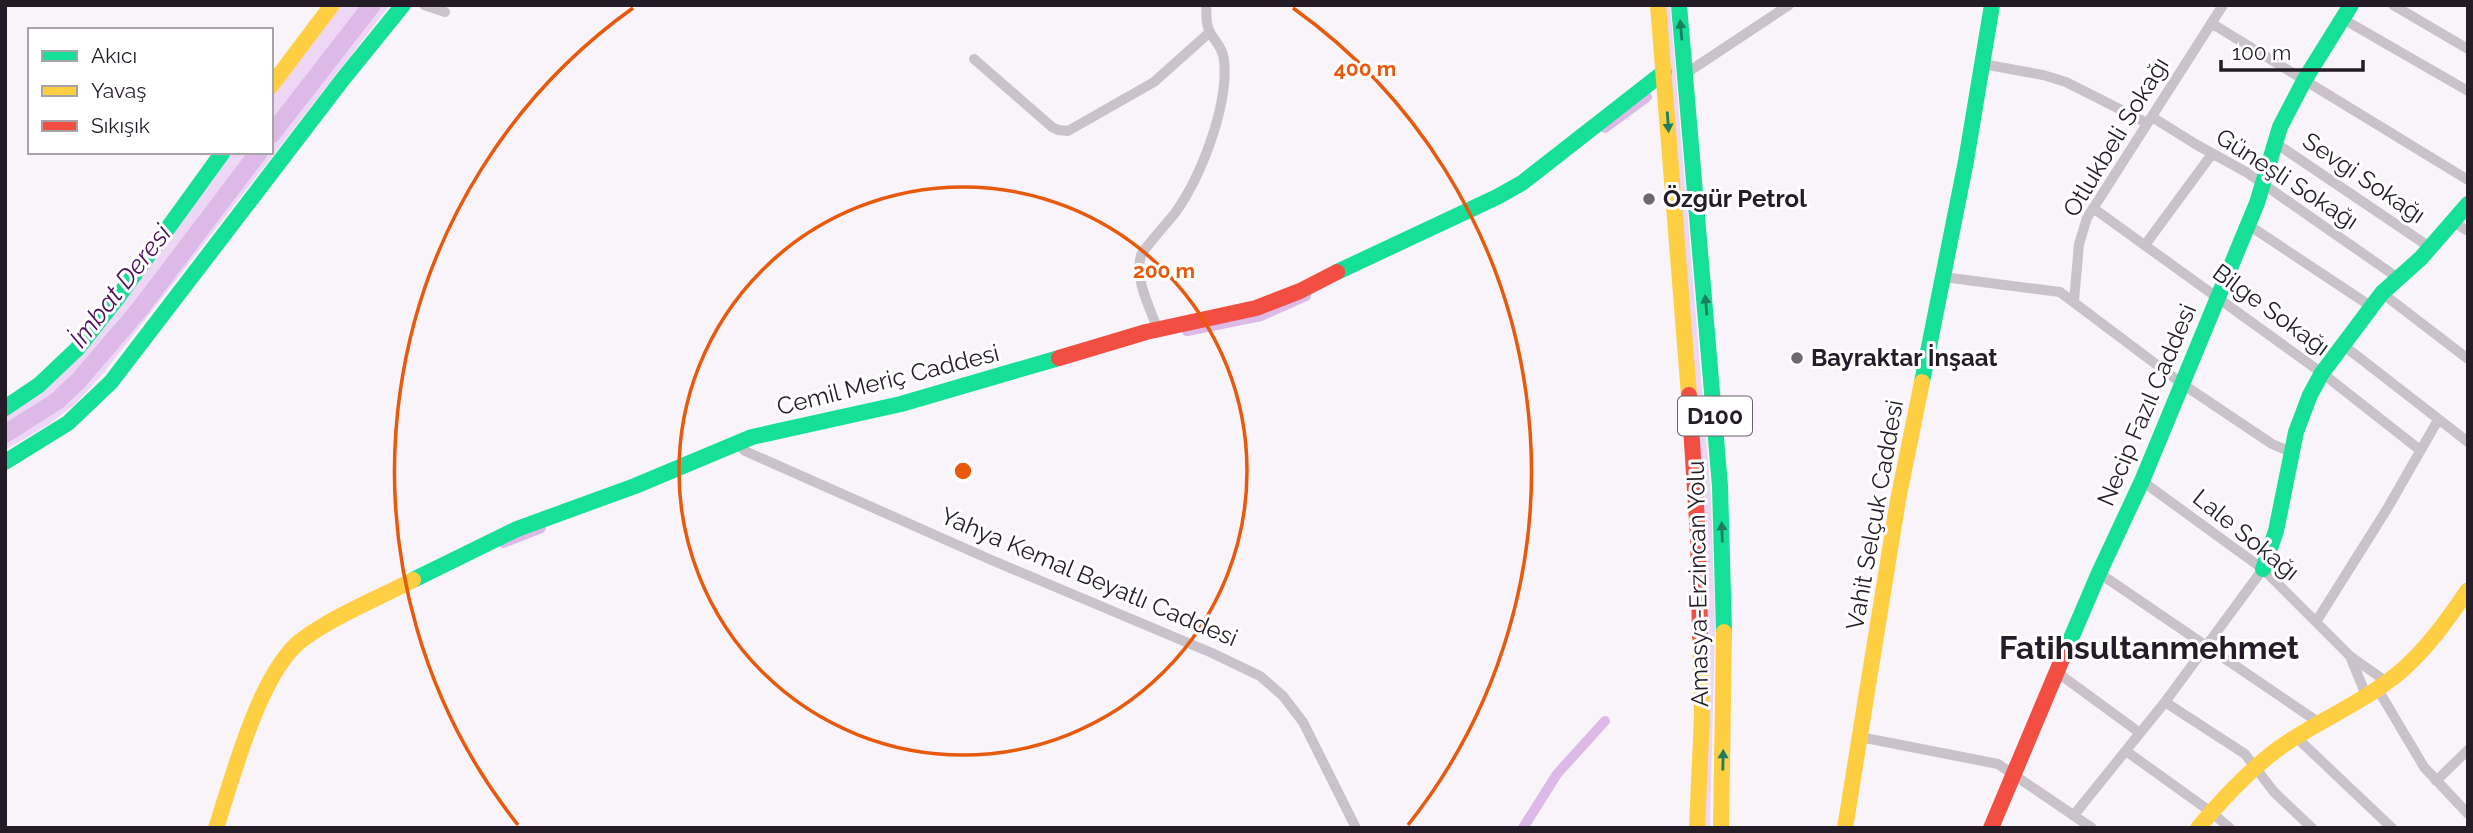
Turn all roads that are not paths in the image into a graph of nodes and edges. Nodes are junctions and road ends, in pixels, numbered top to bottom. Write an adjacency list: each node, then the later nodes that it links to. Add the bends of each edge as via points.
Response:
1 (332, 5): 21 (main road)
2 (403, 5): 53 (main road, via 111,382 68,424)
3 (424, 5): 11 (street)
4 (1206, 5): 14 (street)
5 (1658, 5): 18 (main road, Amasya-Erzincan Yolu / D100)
6 (1679, 5): 19 (main road, Amasya-Erzincan Yolu / D100, one-way to 6)
7 (1789, 5): 19 (street)
8 (1992, 5): 17 (main road, Vahit Selçuk Caddesi)
9 (2223, 5): 13 (street, Otlukbeli Sokağı)
10 (2393, 5): 15 (street)
11 (444, 12)
12 (2347, 12): 20 (main road, Necip Fazıl Caddesi); 22 (street)
13 (2211, 23): 20 (street); 23 (street, Otlukbeli Sokağı)
14 (1210, 33): 16 (street, via 1154,82 1068,131 1052,127); 42 (street, via 1223,52 1225,69 1210,146 1184,199 1139,262)
15 (2468, 49)
16 (974, 59)
17 (1983, 64): 23 (street, Güneşli Sokağı, via 2056,78); 36 (main road, Vahit Selçuk Caddesi)
18 (1664, 72): 42 (main road, Cemil Meriç Caddesi, via 1547,164 1497,197 1277,300 1237,314); 78 (main road, Amasya-Erzincan Yolu / D100, one-way to 78, via 1698,537 1702,715)
19 (1685, 74): 79 (main road, Amasya-Erzincan Yolu / D100, one-way to 19, via 1724,638 1720,486)
20 (2305, 79): 24 (main road, Necip Fazıl Caddesi); 27 (street)
21 (273, 83)
22 (2468, 92)
23 (2150, 120): 26 (street, Güneşli Sokağı); 30 (street, Otlukbeli Sokağı)
24 (2274, 142): 28 (main road, Necip Fazıl Caddesi); 35 (street, Sevgi Sokağı)
25 (222, 154): 47 (main road, via 90,333 39,385)
26 (2211, 154): 28 (street, Güneşli Sokağı); 34 (street)
27 (2468, 180)
28 (2263, 183): 32 (main road, Necip Fazıl Caddesi); 37 (street, Güneşli Sokağı)
29 (2468, 204): 31 (main road)
30 (2093, 208): 34 (street, Bilge Sokağı); 40 (street, Otlukbeli Sokağı, via 2079,244)
31 (2453, 222): 33 (street); 35 (main road)
32 (2247, 224): 39 (main road, Necip Fazıl Caddesi); 41 (street)
33 (2468, 231)
34 (2145, 245): 39 (street, Bilge Sokağı)
35 (2431, 248): 37 (main road)
36 (1943, 277): 40 (street, via 2048,289); 66 (main road, Vahit Selçuk Caddesi, via 1898,500)
37 (2398, 278): 38 (main road)
38 (2382, 293): 41 (main road); 44 (street)
39 (2217, 297): 45 (street, Bilge Sokağı); 46 (main road, Necip Fazıl Caddesi)
40 (2074, 301): 46 (street)
41 (2372, 307): 43 (main road)
42 (1158, 330): 50 (main road, Cemil Meriç Caddesi, via 911,402)
43 (2343, 345): 45 (main road); 48 (street)
44 (2468, 359)
45 (2322, 373): 51 (street, Bilge Sokağı); 52 (main road, via 2301,415)
46 (2181, 383): 52 (street); 54 (main road, Necip Fazıl Caddesi)
47 (5, 408)
48 (2438, 420): 49 (street); 51 (street)
49 (2468, 442)
50 (736, 443): 76 (main road, Cemil Meriç Caddesi, via 489,542 302,639 284,656 254,714); 77 (street, Yahya Kemal Beyatlı Caddesi, via 745,451 1260,677 1283,696 1303,722)
51 (2420, 450): 58 (street)
52 (2291, 452): 55 (main road, via 2276,531)
53 (5, 462)
54 (2142, 481): 55 (street, Lale Sokağı); 56 (main road, Necip Fazıl Caddesi)
55 (2263, 569): 58 (street, Lale Sokağı); 59 (street)
56 (2099, 573): 59 (street); 61 (main road, Necip Fazıl Caddesi)
57 (2468, 590): 62 (main road, via 2425,648)
58 (2316, 622): 60 (street, Lale Sokağı)
59 (2208, 645): 63 (street); 64 (street)
60 (2350, 656): 62 (street, Lale Sokağı); 62 (street, Lale Sokağı)
61 (2058, 673): 65 (street); 71 (main road, Necip Fazıl Caddesi)
62 (2376, 688): 64 (main road); 72 (street, Lale Sokağı)
63 (2165, 702): 65 (street); 70 (street, via 2236,747)
64 (2321, 724): 67 (main road)
65 (2140, 733): 69 (street)
66 (1860, 737): 71 (street, via 1990,762); 80 (main road, Vahit Selçuk Caddesi)
67 (2295, 737): 70 (main road); 86 (street)
68 (2468, 750): 72 (street)
69 (2126, 751): 73 (street); 75 (street)
70 (2256, 768): 73 (main road); 85 (street)
71 (2015, 774): 75 (street); 81 (main road, Necip Fazıl Caddesi)
72 (2436, 781): 74 (street, Lale Sokağı)
73 (2211, 811): 83 (main road); 84 (street)
74 (2468, 814)
75 (2074, 815): 82 (street)
76 (216, 828)
77 (1356, 828)
78 (1697, 828)
79 (1721, 828)
80 (1845, 828)
81 (1991, 828)
82 (2092, 828)
83 (2198, 828)
84 (2230, 828)
85 (2312, 828)
86 (2392, 828)

